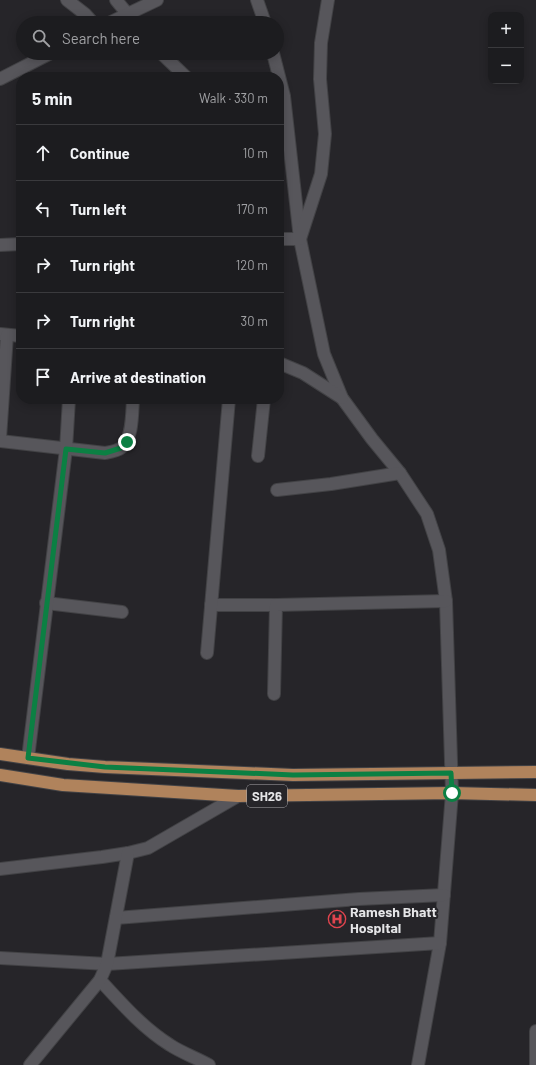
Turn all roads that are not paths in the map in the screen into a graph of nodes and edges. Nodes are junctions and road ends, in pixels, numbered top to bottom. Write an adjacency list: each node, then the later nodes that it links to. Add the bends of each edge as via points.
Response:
1 (67, 0): 6 (street)
2 (116, 0): 7 (street)
3 (157, 0): 8 (street)
4 (257, 0): 9 (street)
5 (328, 0): 18 (street, via 321,43 320,79 325,134 321,174)
6 (87, 16)
7 (129, 16)
8 (134, 16)
9 (262, 16)
10 (37, 60): 15 (street)
11 (168, 60): 13 (street)
12 (274, 60): 14 (street)
13 (181, 72)
14 (277, 72)
15 (0, 79)
16 (284, 119): 18 (street)
17 (284, 239): 18 (street)
18 (300, 239): 24 (street, via 324,354)
19 (16, 244): 20 (street)
20 (0, 245)
21 (3, 334): 22 (street); 29 (street)
22 (16, 335)
23 (284, 365): 24 (street, via 303,373)
24 (342, 398): 33 (street)
25 (69, 404): 31 (street)
26 (133, 404): 31 (street, via 130,431 127,442 121,448 105,453)
27 (229, 404): 37 (street)
28 (263, 404): 32 (street)
29 (0, 438)
30 (0, 441): 31 (street)
31 (66, 449): 36 (street)
32 (258, 456)
33 (400, 473): 34 (street); 35 (street, via 427,514 439,550)
34 (277, 490)
35 (446, 601): 38 (street); 45 (street)
36 (46, 602): 39 (street); 43 (street)
37 (211, 605): 38 (street); 40 (street)
38 (276, 605): 41 (street)
39 (122, 612)
40 (207, 653)
41 (274, 694)
42 (0, 754): 43 (main road)
43 (28, 758): 45 (main road, via 105,767 293,775)
44 (536, 772): 45 (main road)
45 (451, 773): 47 (street)
46 (0, 775): 49 (main road, SH26, via 63,785)
47 (452, 793): 48 (main road, SH26); 49 (main road, SH26); 52 (street)
48 (536, 795)
49 (238, 796): 50 (street, via 148,848)
50 (128, 853): 51 (street); 53 (street)
51 (0, 869)
52 (444, 895): 53 (street); 54 (street)
53 (116, 918): 56 (street)
54 (440, 943): 56 (street); 62 (street)
55 (0, 958): 56 (street)
56 (107, 964): 57 (street)
57 (100, 980): 60 (street); 61 (street, via 157,1036 172,1047)
58 (536, 1031): 59 (street)
59 (536, 1053): 63 (street)
60 (30, 1065)
61 (209, 1065)
62 (418, 1065)
63 (536, 1065)

